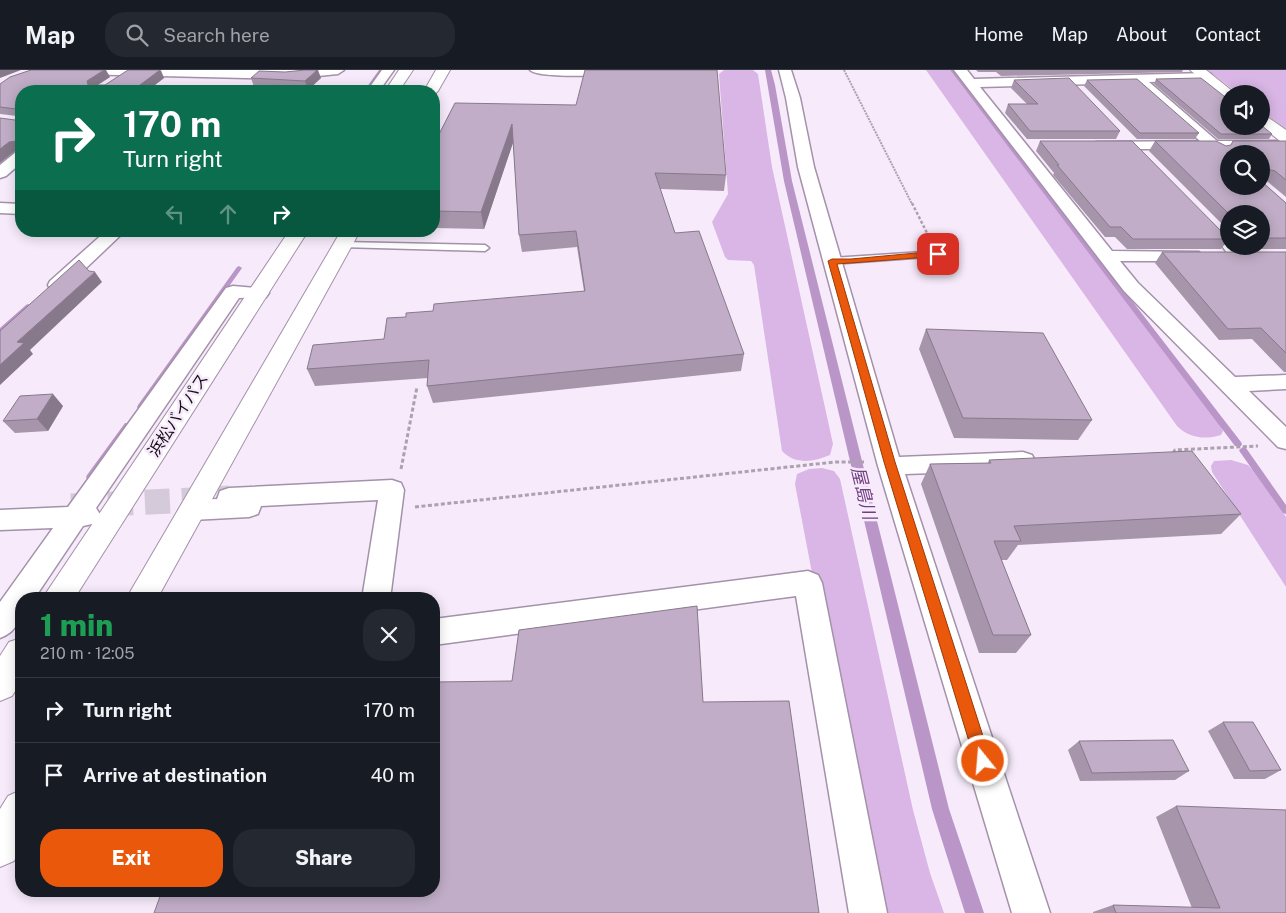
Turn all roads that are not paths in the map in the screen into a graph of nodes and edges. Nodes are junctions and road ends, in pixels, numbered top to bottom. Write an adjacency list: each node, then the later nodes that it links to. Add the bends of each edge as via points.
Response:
1 (76, 70): 2 (street)
2 (131, 70): 10 (street); 16 (street)
3 (338, 70): 11 (street)
4 (388, 70): 18 (street)
5 (406, 70): 19 (main road)
6 (443, 70): 20 (main road)
7 (536, 70): 8 (street)
8 (642, 70)
9 (785, 70): 47 (street, via 806,167)
10 (192, 71): 11 (street)
11 (291, 73): 17 (street)
12 (1202, 74): 14 (street); 21 (main road)
13 (965, 76): 15 (street); 26 (street)
14 (1138, 78): 15 (street); 30 (street)
15 (1069, 80): 22 (street)
16 (108, 85)
17 (277, 85)
18 (377, 85)
19 (396, 85)
20 (434, 85)
21 (1220, 87)
22 (1081, 93)
23 (1270, 126): 25 (main road)
24 (1119, 132): 29 (street)
25 (1286, 138)
26 (1018, 145): 27 (street); 45 (street)
27 (1037, 145)
28 (1085, 145): 29 (street)
29 (1132, 145): 30 (street); 34 (street)
30 (1213, 145): 31 (street); 32 (street)
31 (1286, 145)
32 (1220, 151)
33 (15, 159): 35 (street)
34 (1146, 159)
35 (0, 173)
36 (0, 208): 37 (street)
37 (15, 209)
38 (110, 237): 49 (street)
39 (295, 237): 48 (main road, 浜松バイパス)
40 (347, 238): 41 (lane); 60 (main road)
41 (485, 248)
42 (1220, 249): 45 (street)
43 (938, 254): 47 (lane)
44 (1254, 255): 46 (street)
45 (1106, 256): 51 (street, via 1140,297)
46 (1259, 256)
47 (832, 261): 56 (street)
48 (259, 293): 52 (street, via 233,292); 53 (main road, 浜松バイパス)
49 (44, 298)
50 (1286, 382): 51 (street)
51 (1229, 385): 54 (street)
52 (130, 438): 53 (street); 61 (street)
53 (162, 440): 62 (main road, 浜松バイパス)
54 (1286, 441)
55 (1045, 460): 56 (street)
56 (881, 464): 76 (street)
57 (229, 498): 58 (street)
58 (390, 500): 60 (street); 67 (street)
59 (0, 510): 61 (street)
60 (192, 510): 66 (main road)
61 (74, 511): 62 (street); 63 (street); 64 (street)
62 (112, 515): 65 (main road, 浜松バイパス)
63 (0, 520)
64 (22, 592)
65 (62, 592)
66 (145, 592)
67 (377, 592)
68 (15, 603): 69 (street)
69 (0, 626)
70 (440, 631): 75 (street, via 808,583)
71 (15, 662): 72 (main road)
72 (0, 685)
73 (15, 820): 74 (main road)
74 (0, 847)
75 (868, 913)
76 (1031, 913)

